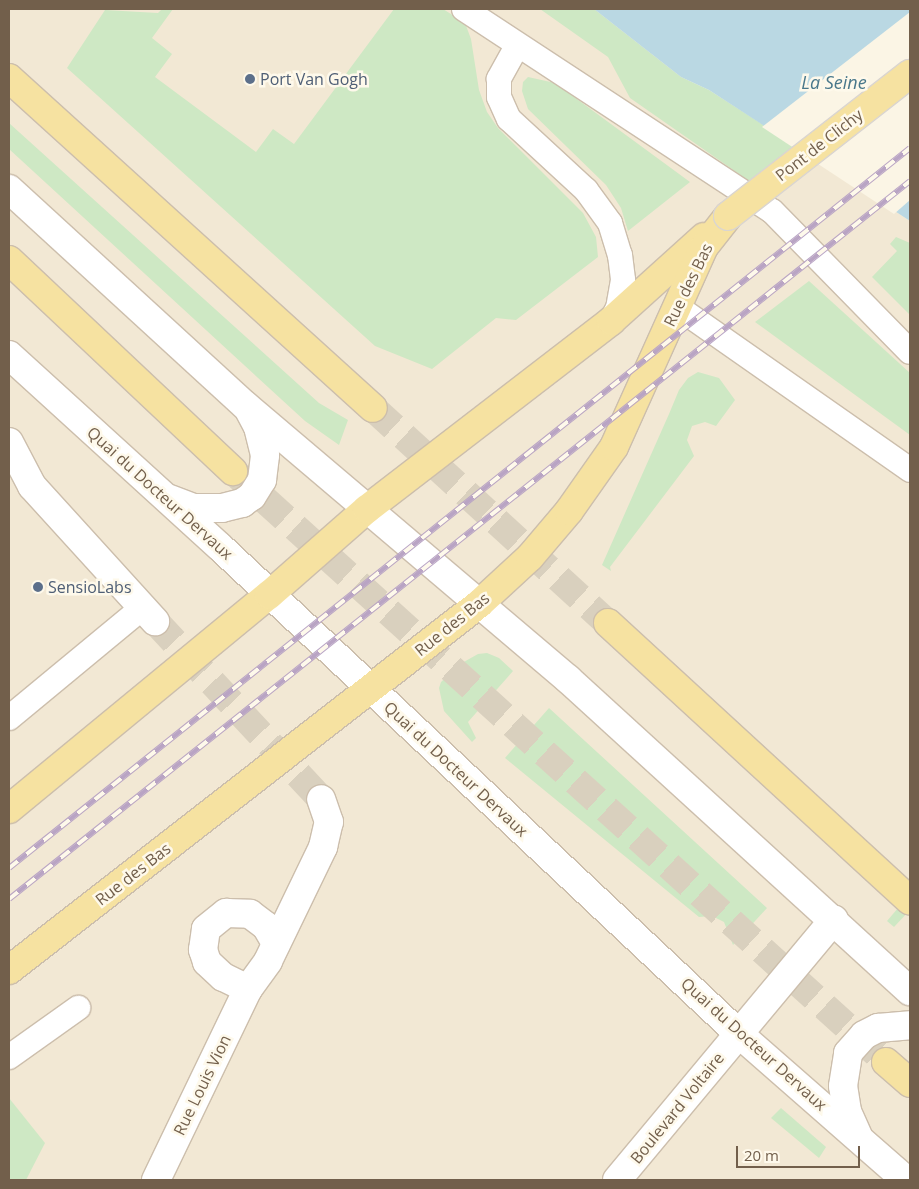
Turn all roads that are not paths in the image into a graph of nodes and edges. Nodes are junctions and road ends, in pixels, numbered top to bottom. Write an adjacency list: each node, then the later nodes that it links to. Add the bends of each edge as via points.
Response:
1 (464, 9): 2 (lane)
2 (517, 46): 9 (lane, via 499,79 499,97 509,119 586,190 610,223 620,255 623,280 618,308); 10 (lane, via 772,211)
3 (910, 74): 6 (main road, Pont de Clichy, bridge)
4 (9, 78): 13 (main road)
5 (9, 189): 12 (main road)
6 (728, 216): 8 (main road, Rue des Bas, via 704,247); 9 (main road, Rue des Bas)
7 (9, 260): 16 (main road)
8 (676, 306): 15 (lane); 20 (main road, Rue des Bas, via 614,448 530,557)
9 (611, 321): 18 (main road, Rue des Bas)
10 (910, 352)
11 (9, 356): 17 (main road, Quai du Docteur Dervaux)
12 (246, 406): 17 (main road, via 258,426 265,455 262,480 252,496 242,503 222,508 194,508); 18 (main road)
13 (373, 408)
14 (9, 442): 21 (main road, via 32,486)
15 (910, 470)
16 (233, 471)
17 (163, 497): 19 (main road, Quai du Docteur Dervaux)
18 (367, 508): 19 (main road, Rue des Bas); 20 (main road)
19 (269, 595): 23 (main road, Quai du Docteur Dervaux); 26 (main road, Rue des Bas)
20 (479, 604): 23 (main road, Rue des Bas); 28 (main road, via 568,679)
21 (149, 614): 24 (lane)
22 (608, 623): 27 (main road)
23 (370, 689): 30 (main road, Rue des Bas); 35 (main road, Quai du Docteur Dervaux)
24 (9, 718)
25 (321, 798): 29 (main road, Rue Louis Vion, via 328,816 327,836)
26 (9, 808)
27 (910, 901)
28 (834, 920): 32 (main road); 35 (main road, Boulevard Voltaire)
29 (276, 943): 31 (main road, Rue Louis Vion); 31 (main road, via 262,921 250,914 226,913 206,929 203,950 207,962 223,977)
30 (9, 970)
31 (248, 989): 40 (main road, Rue Louis Vion)
32 (910, 991)
33 (78, 1008): 36 (lane)
34 (910, 1025): 39 (main road, via 878,1028 864,1035 848,1053 843,1086 847,1111)
35 (738, 1033): 39 (main road, Quai du Docteur Dervaux); 41 (main road, Boulevard Voltaire)
36 (9, 1057)
37 (886, 1062): 38 (main road)
38 (910, 1083)
39 (858, 1137): 42 (main road, Quai du Docteur Dervaux)
40 (156, 1180)
41 (617, 1180)
42 (906, 1180)

